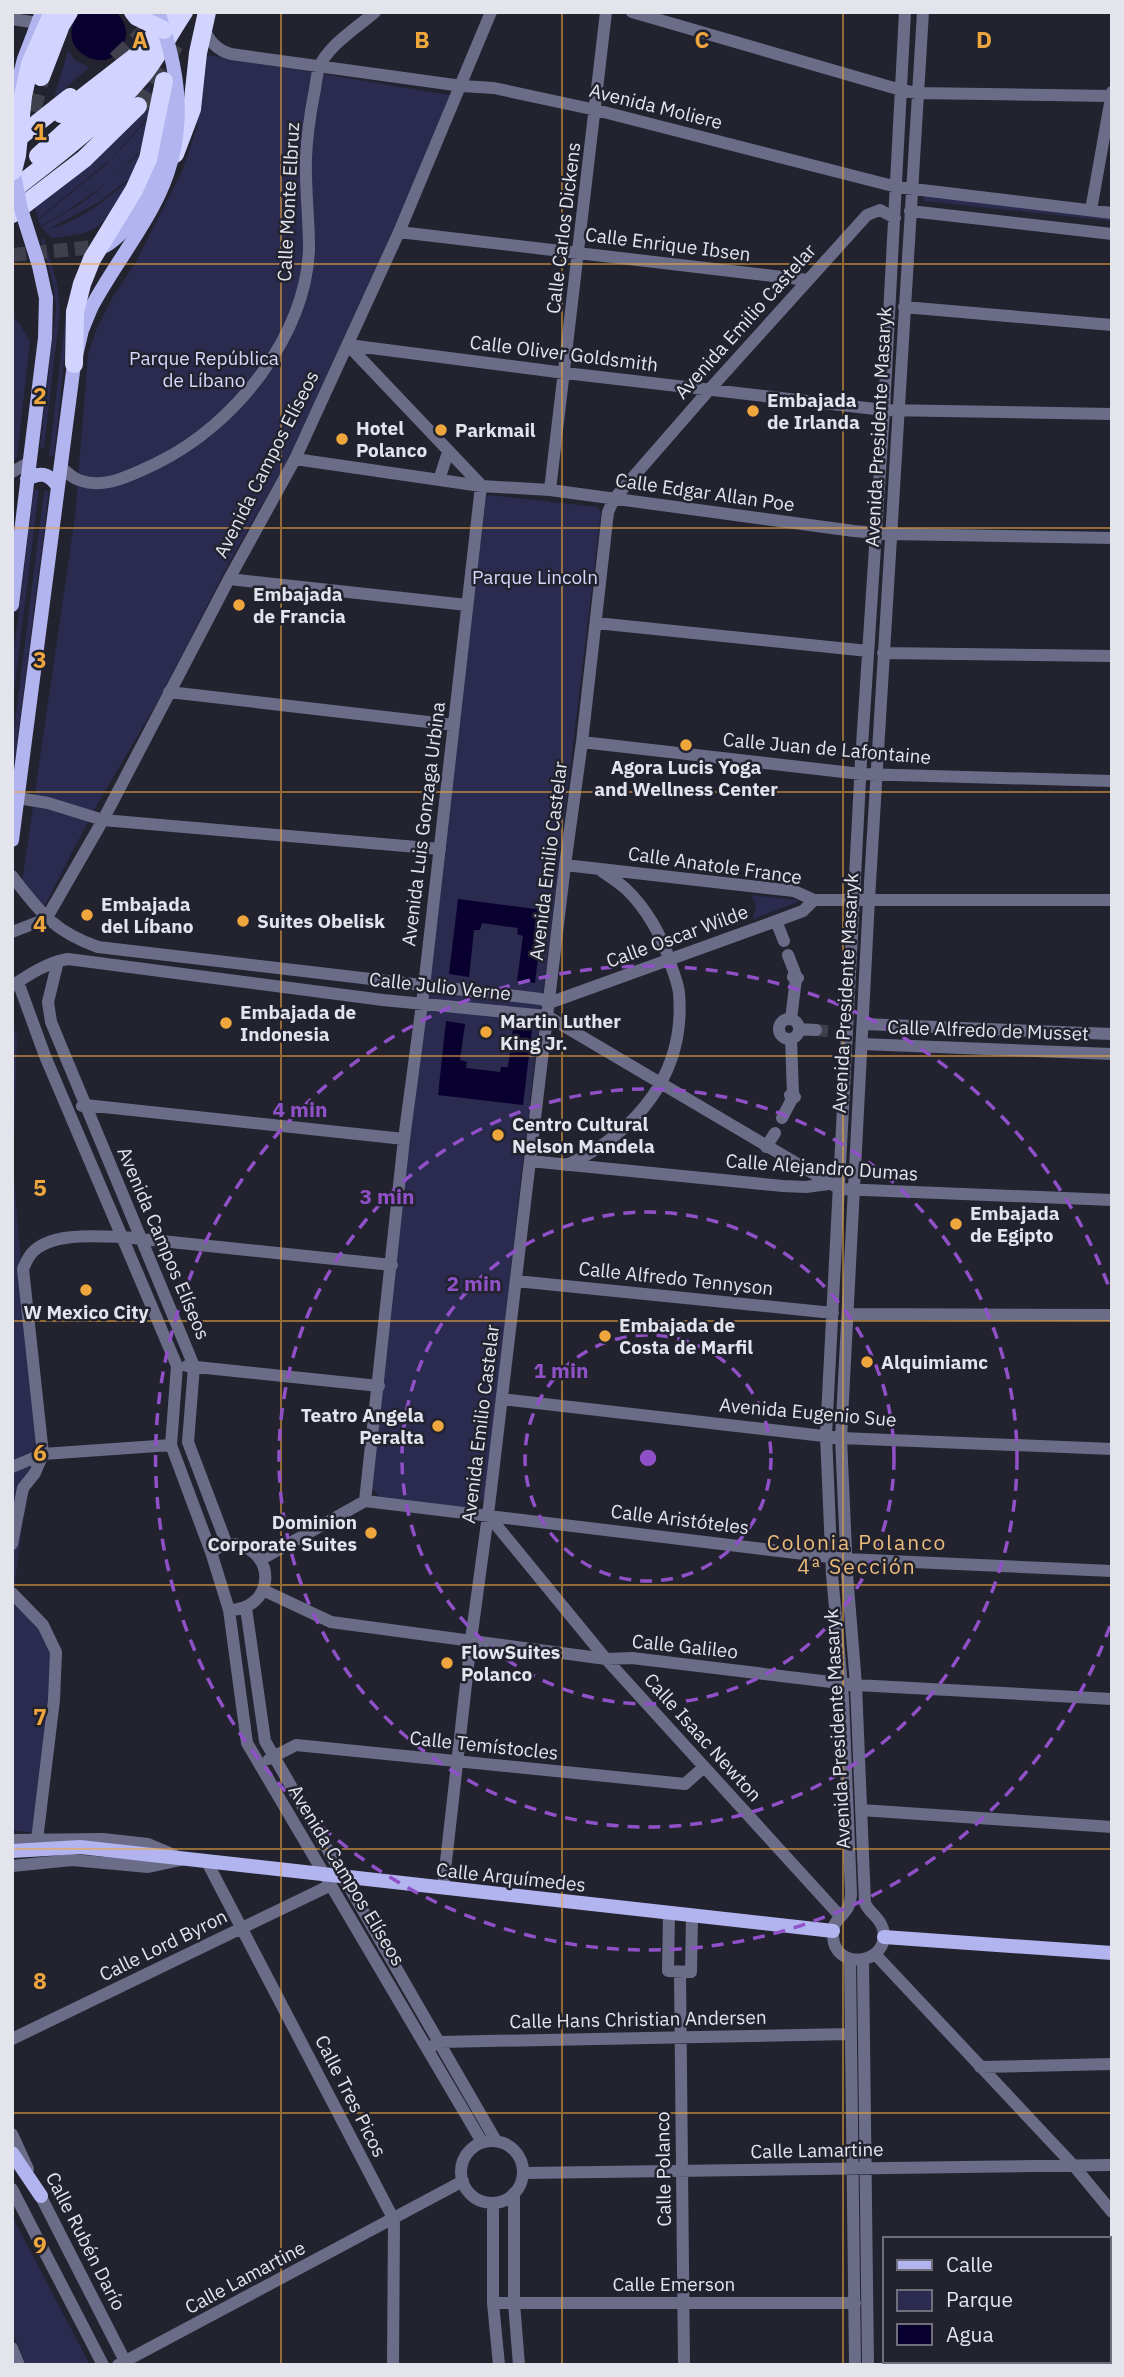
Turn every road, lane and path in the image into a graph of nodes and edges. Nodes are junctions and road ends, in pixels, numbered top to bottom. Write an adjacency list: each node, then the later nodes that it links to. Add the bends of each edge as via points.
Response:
1 (53, 12): 15 (highway)
2 (69, 12): 22 (highway)
3 (133, 12): 14 (highway, bridge, via 137,17)
4 (158, 12): 14 (main road, bridge)
5 (184, 12): 37 (highway, bridge, via 142,75 114,106)
6 (375, 12): 20 (street)
7 (491, 12): 24 (street, Avenida Campos Elíseos)
8 (606, 12): 30 (street, Calle Carlos Dickens)
9 (632, 12): 25 (street)
10 (905, 12): 25 (street, Avenida Presidente Masaryk)
11 (923, 12): 26 (street, Avenida Presidente Masaryk)
12 (12, 19): 15 (street)
13 (205, 19): 20 (street, Avenida Moliere, via 211,43 225,52); 33 (highway, bridge, via 192,108)
14 (167, 21): 16 (highway, bridge); 17 (main road, bridge)
15 (40, 25): 18 (main road); 34 (highway, bridge, via 23,96)
16 (146, 48): 32 (highway, bridge); 34 (highway, bridge, via 101,101)
17 (169, 53): 23 (main road); 33 (main road, bridge, via 179,99 176,135)
18 (24, 58): 21 (main road); 28 (main road)
19 (116, 60): 31 (highway)
20 (319, 67): 24 (street, Avenida Moliere); 60 (street, Calle Monte Elbruz, via 306,158 306,276 294,320 276,351 228,412 185,449 135,473 98,482 82,481)
21 (12, 74)
22 (41, 77)
23 (164, 81): 33 (main road, bridge); 49 (highway, bridge, via 148,159 92,259)
24 (462, 86): 30 (street, Avenida Moliere, via 494,88); 43 (street, Avenida Campos Elíseos)
25 (901, 90): 26 (street); 35 (street, Avenida Presidente Masaryk)
26 (917, 93): 27 (street); 36 (street, Avenida Presidente Masaryk)
27 (1111, 94): 38 (street)
28 (13, 100)
29 (138, 106): 41 (highway, via 84,159)
30 (596, 110): 35 (street, Avenida Moliere); 46 (street, Calle Carlos Dickens)
31 (12, 143)
32 (12, 153)
33 (164, 164): 45 (main road, via 129,224); 49 (main road, bridge, via 152,208)
34 (13, 170): 59 (main road, bridge, via 43,282 46,311)
35 (897, 187): 36 (street, Avenida Moliere); 42 (street, Avenida Presidente Masaryk)
36 (911, 189): 38 (street, Avenida Moliere); 39 (street, Avenida Presidente Masaryk)
37 (12, 191)
38 (1091, 210): 40 (street, Avenida Moliere)
39 (910, 211): 44 (street); 48 (street, Avenida Presidente Masaryk)
40 (1112, 213)
41 (12, 214)
42 (895, 218): 47 (street, Avenida Emilio Castelar, via 880,210 867,215); 55 (street, Avenida Presidente Masaryk)
43 (399, 232): 46 (street, Calle Enrique Ibsen); 51 (street, Avenida Campos Elíseos)
44 (1112, 234)
45 (105, 246)
46 (579, 252): 47 (street, Calle Enrique Ibsen); 53 (street, Calle Carlos Dickens)
47 (808, 280): 54 (street, Avenida Emilio Castelar)
48 (904, 307): 50 (street); 55 (street, Avenida Presidente Masaryk)
49 (83, 310): 52 (highway)
50 (1112, 325)
51 (348, 345): 53 (street, Calle Oliver Goldsmith); 57 (street); 58 (street, Avenida Campos Elíseos)
52 (74, 364): 60 (main road)
53 (565, 373): 54 (street, Calle Oliver Goldsmith); 66 (street, Calle Carlos Dickens)
54 (709, 390): 55 (street, Calle Oliver Goldsmith); 67 (street, Avenida Emilio Castelar)
55 (891, 410): 56 (street, Calle Oliver Goldsmith); 68 (street, Avenida Presidente Masaryk); 69 (street, Avenida Presidente Masaryk)
56 (1112, 414)
57 (448, 452): 63 (street); 65 (street)
58 (295, 459): 63 (street, Calle Edgar Allan Poe); 71 (street, Avenida Campos Elíseos)
59 (30, 462): 61 (street); 62 (main road)
60 (60, 466): 64 (main road)
61 (12, 472)
62 (27, 479): 64 (main road, via 44,474); 72 (main road)
63 (439, 480): 65 (street, Calle Edgar Allan Poe)
64 (57, 485): 84 (main road)
65 (481, 486): 66 (street, Calle Edgar Allan Poe); 73 (street, Avenida Luis Gonzaga Urbina)
66 (550, 490): 67 (street, Calle Edgar Allan Poe)
67 (614, 499): 68 (street, Calle Edgar Allan Poe); 74 (street, Avenida Emilio Castelar, via 608,512)
68 (876, 532): 69 (street, Calle Edgar Allan Poe); 75 (street, Avenida Presidente Masaryk)
69 (890, 534): 70 (street, Calle Edgar Allan Poe); 76 (street, Avenida Presidente Masaryk)
70 (1112, 538)
71 (229, 579): 73 (street); 78 (street, Avenida Campos Elíseos)
72 (12, 605)
73 (467, 606): 79 (street, Avenida Luis Gonzaga Urbina)
74 (596, 623): 75 (street); 80 (street, Avenida Emilio Castelar)
75 (869, 651): 81 (street, Avenida Presidente Masaryk)
76 (883, 653): 77 (street); 82 (street, Avenida Presidente Masaryk)
77 (1112, 656)
78 (169, 692): 79 (street); 85 (street, Avenida Campos Elíseos)
79 (454, 725): 87 (street, Avenida Luis Gonzaga Urbina)
80 (583, 742): 81 (street, Calle Juan de Lafontaine); 88 (street, Avenida Emilio Castelar)
81 (861, 774): 82 (street, Calle Juan de Lafontaine); 94 (street, Avenida Presidente Masaryk)
82 (876, 775): 83 (street, Calle Juan de Lafontaine); 91 (street, Avenida Presidente Masaryk)
83 (1112, 782)
84 (15, 798): 85 (street); 86 (main road)
85 (103, 820): 87 (street); 95 (street, Avenida Campos Elíseos)
86 (12, 840)
87 (440, 849): 104 (street, Avenida Luis Gonzaga Urbina)
88 (565, 865): 89 (street, Calle Anatole France); 107 (street, Avenida Emilio Castelar)
89 (600, 869): 92 (street, Calle Anatole France, via 794,891); 100 (street, via 647,915)
90 (12, 876): 95 (street, Calle Julio Verne)
91 (869, 899): 93 (street, Calle Anatole France); 94 (street, Calle Anatole France); 108 (street, Avenida Presidente Masaryk)
92 (814, 900): 94 (street, Calle Anatole France); 96 (street, Calle Oscar Wilde, via 803,911)
93 (1112, 900)
94 (855, 901): 112 (street, Avenida Presidente Masaryk)
95 (46, 919): 97 (street); 102 (street, Calle Julio Verne, via 75,940 98,947)
96 (776, 921): 98 (street); 100 (street, Calle Oscar Wilde)
97 (12, 932)
98 (783, 941)
99 (788, 954): 109 (street, via 796,976)
100 (669, 959): 107 (street, Calle Oscar Wilde); 116 (street, via 679,990 680,1021 673,1057)
101 (58, 961): 103 (street, Calle Julio Verne); 105 (street, Calle Julio Verne, via 94,961); 117 (street, Avenida Campos Elíseos, via 48,1002 51,1022)
102 (385, 981): 104 (street, Calle Julio Verne); 105 (street, via 391,991)
103 (15, 984): 118 (street, Avenida Campos Elíseos)
104 (424, 985): 106 (street, Avenida Luis Gonzaga Urbina); 107 (street, Calle Julio Verne, via 541,999)
105 (383, 1000): 106 (street, Calle Julio Verne)
106 (422, 1004): 107 (street, Calle Julio Verne); 121 (street, Avenida Luis Gonzaga Urbina)
107 (548, 1010): 116 (street, Calle Julio Verne); 123 (street, Avenida Emilio Castelar)
108 (863, 1024): 113 (street, Calle Alfredo de Musset); 114 (street, Avenida Presidente Masaryk)
109 (794, 1029): 110 (street); 119 (street, via 792,1096)
110 (816, 1030)
111 (834, 1032): 112 (street)
112 (848, 1033): 126 (street, Avenida Presidente Masaryk)
113 (1112, 1034)
114 (862, 1044): 115 (street, Calle Alfredo de Musset); 127 (street, Avenida Presidente Masaryk)
115 (1112, 1054)
116 (661, 1084): 122 (street, Calle Julio Verne); 124 (street, via 640,1114 616,1136)
117 (85, 1104): 118 (street); 121 (street); 130 (street, Avenida Campos Elíseos)
118 (69, 1113): 129 (street, Avenida Campos Elíseos)
119 (782, 1118)
120 (775, 1133): 122 (street)
121 (404, 1139): 131 (street, Avenida Luis Gonzaga Urbina)
122 (766, 1147): 125 (street, Calle Julio Verne)
123 (530, 1161): 124 (street, Calle Alejandro Dumas); 132 (street, Avenida Emilio Castelar)
124 (567, 1165): 125 (street, Calle Alejandro Dumas, via 783,1186)
125 (828, 1184): 126 (street, Calle Alejandro Dumas)
126 (840, 1189): 127 (street, Calle Alejandro Dumas); 133 (street, Avenida Presidente Masaryk)
127 (855, 1190): 128 (street, Calle Alejandro Dumas); 134 (street, Avenida Presidente Masaryk)
128 (1112, 1200)
129 (123, 1237): 130 (street); 136 (street, Avenida Campos Elíseos); 144 (street, via 55,1239 33,1252 23,1269)
130 (141, 1239): 131 (street); 137 (street, Avenida Campos Elíseos)
131 (392, 1265): 138 (street, Avenida Luis Gonzaga Urbina)
132 (516, 1282): 133 (street, Calle Alfredo Tennyson); 139 (street, Avenida Emilio Castelar)
133 (833, 1313): 140 (street, Avenida Presidente Masaryk)
134 (848, 1314): 135 (street); 141 (street, Avenida Presidente Masaryk)
135 (1112, 1315)
136 (177, 1366): 137 (street); 142 (street, Avenida Campos Elíseos)
137 (194, 1366): 138 (street); 149 (street, Avenida Campos Elíseos, via 188,1442)
138 (379, 1386): 146 (street, Avenida Luis Gonzaga Urbina)
139 (502, 1399): 140 (street, Avenida Eugenio Sue); 147 (street, Avenida Emilio Castelar)
140 (826, 1436): 141 (street, Avenida Eugenio Sue); 151 (street, Avenida Presidente Masaryk)
141 (841, 1438): 143 (street, Avenida Eugenio Sue); 152 (street, Avenida Presidente Masaryk)
142 (172, 1445): 144 (street); 150 (street, Avenida Campos Elíseos)
143 (1112, 1449)
144 (43, 1454): 145 (street); 148 (street, via 23,1488)
145 (12, 1467)
146 (365, 1501): 147 (street, Calle Aristóteles); 153 (street)
147 (488, 1515): 151 (street, Calle Aristóteles); 159 (street, Avenida Emilio Castelar); 160 (street, Calle Isaac Newton)
148 (12, 1545)
149 (227, 1545): 150 (street); 153 (street, via 243,1546)
150 (211, 1552): 158 (street, Avenida Campos Elíseos)
151 (831, 1557): 152 (street, Calle Aristóteles); 161 (street, Avenida Presidente Masaryk)
152 (846, 1559): 154 (street, Calle Aristóteles); 162 (street, Avenida Presidente Masaryk)
153 (260, 1560): 155 (street, via 265,1574)
154 (1112, 1571)
155 (263, 1590): 157 (street); 159 (street, Calle Galileo, via 331,1622)
156 (12, 1593): 171 (street, via 43,1625 56,1652)
157 (246, 1608): 158 (street); 164 (street, Avenida Campos Elíseos, via 265,1741)
158 (229, 1610): 166 (street, Avenida Campos Elíseos, via 247,1743)
159 (471, 1640): 160 (street, Calle Galileo); 165 (street, Avenida Emilio Castelar)
160 (606, 1659): 161 (street, Calle Galileo, via 632,1658); 167 (street, Calle Isaac Newton)
161 (841, 1684): 162 (street, Calle Galileo); 180 (street, Avenida Presidente Masaryk, via 851,1903)
162 (856, 1685): 163 (street, Calle Galileo); 168 (street, Avenida Presidente Masaryk)
163 (1112, 1699)
164 (274, 1756): 165 (street, Calle Temístocles, via 296,1745); 166 (street, Calle Temístocles); 176 (street, Avenida Campos Elíseos)
165 (457, 1763): 167 (street, Calle Temístocles, via 685,1784); 177 (street, Avenida Emilio Castelar)
166 (260, 1765): 176 (street, Avenida Campos Elíseos)
167 (704, 1767): 180 (street, Calle Isaac Newton)
168 (861, 1810): 169 (street); 183 (street, Avenida Presidente Masaryk, via 865,1903 881,1923)
169 (1112, 1827)
170 (12, 1840): 171 (street, Calle Arquímedes)
171 (37, 1840): 173 (street, Calle Arquímedes, via 148,1844)
172 (12, 1851): 173 (main road, Calle Arquímedes, via 80,1847)
173 (185, 1860): 174 (main road, Calle Arquímedes); 175 (street, Calle Arquímedes, via 148,1867 72,1860)
174 (207, 1862): 176 (main road, Calle Arquímedes); 181 (street, Calle Tres Picos)
175 (12, 1866)
176 (333, 1880): 177 (main road, Calle Arquímedes); 181 (street, Calle Lord Byron); 190 (street, Avenida Campos Elíseos)
177 (443, 1888): 178 (main road, Calle Arquímedes)
178 (669, 1913): 179 (main road, Calle Arquímedes); 186 (street, via 668,1971)
179 (692, 1916): 182 (main road, Calle Arquímedes); 186 (street, via 691,1972)
180 (840, 1916): 182 (street, Avenida Presidente Masaryk)
181 (243, 1928): 189 (street, Calle Lord Byron); 208 (street, Calle Tres Picos)
182 (833, 1931): 185 (street, via 837,1949)
183 (884, 1937): 184 (main road); 185 (street, via 880,1949)
184 (1112, 1953)
185 (863, 1958): 187 (street); 192 (street); 199 (street)
186 (680, 1972): 188 (street, Calle Polanco)
187 (851, 2034): 188 (street, Calle Hans Christian Andersen); 199 (street)
188 (679, 2038): 190 (street, Calle Hans Christian Andersen); 200 (street, Calle Polanco)
189 (12, 2039)
190 (433, 2045): 194 (street, Avenida Campos Elíseos); 195 (street, Avenida Campos Elíseos)
191 (1112, 2064): 192 (street)
192 (980, 2067): 198 (street)
193 (12, 2134): 205 (street, Calle Rubén Darío)
194 (496, 2141): 195 (street); 201 (street, via 513,2148)
195 (482, 2142): 202 (street, via 465,2158)
196 (12, 2153): 205 (main road)
197 (1112, 2165): 198 (street, Calle Lamartine)
198 (1074, 2166): 199 (street, Calle Lamartine); 207 (street)
199 (859, 2169): 200 (street, Calle Lamartine); 211 (street); 222 (street)
200 (682, 2171): 201 (street, Calle Lamartine); 212 (street, Calle Polanco)
201 (523, 2173): 204 (street)
202 (463, 2181): 206 (street, via 470,2193); 208 (street, Calle Lamartine)
203 (12, 2189): 216 (street)
204 (514, 2193): 206 (street); 210 (street)
205 (41, 2196): 214 (street, Calle Rubén Darío)
206 (493, 2203): 209 (street)
207 (1112, 2212)
208 (394, 2220): 214 (street, Calle Lamartine); 217 (street, Calle Tres Picos)
209 (493, 2303): 210 (street, Calle Emerson); 218 (street)
210 (514, 2303): 212 (street, Calle Emerson); 219 (street)
211 (855, 2303): 212 (street, Calle Emerson); 221 (street)
212 (683, 2304): 220 (street, Calle Polanco)
213 (12, 2348): 215 (street)
214 (123, 2364)
215 (19, 2365)
216 (103, 2365)
217 (393, 2365)
218 (499, 2365)
219 (519, 2365)
220 (684, 2365)
221 (855, 2365)
222 (868, 2365)

